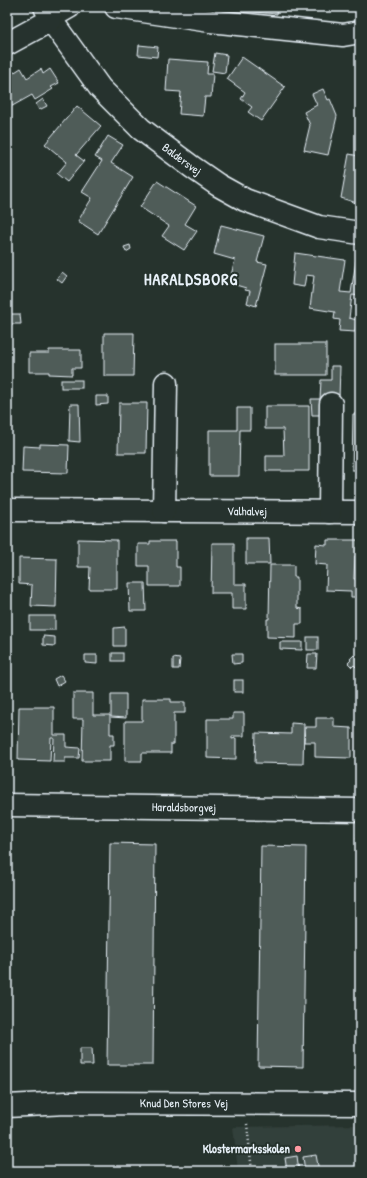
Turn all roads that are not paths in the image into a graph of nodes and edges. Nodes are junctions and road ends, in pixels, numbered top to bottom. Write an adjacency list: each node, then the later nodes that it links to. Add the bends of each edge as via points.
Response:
1 (69, 7): 3 (street)
2 (116, 7): 4 (street, via 210,21 343,35)
3 (49, 15): 5 (street); 6 (street, Baldersvej, via 100,88 141,129 218,186 245,200 319,227)
4 (360, 32)
5 (7, 44)
6 (360, 233)
7 (166, 383): 10 (street)
8 (331, 404): 11 (street)
9 (7, 510): 10 (street, Valhalvej)
10 (164, 511): 11 (street, Valhalvej)
11 (330, 512): 12 (street, Valhalvej)
12 (360, 512)
13 (7, 805): 14 (street, Haraldsborgvej)
14 (360, 810)
15 (360, 1104): 16 (street, Knud Den Stores Vej, via 66,1103)
16 (7, 1106)

